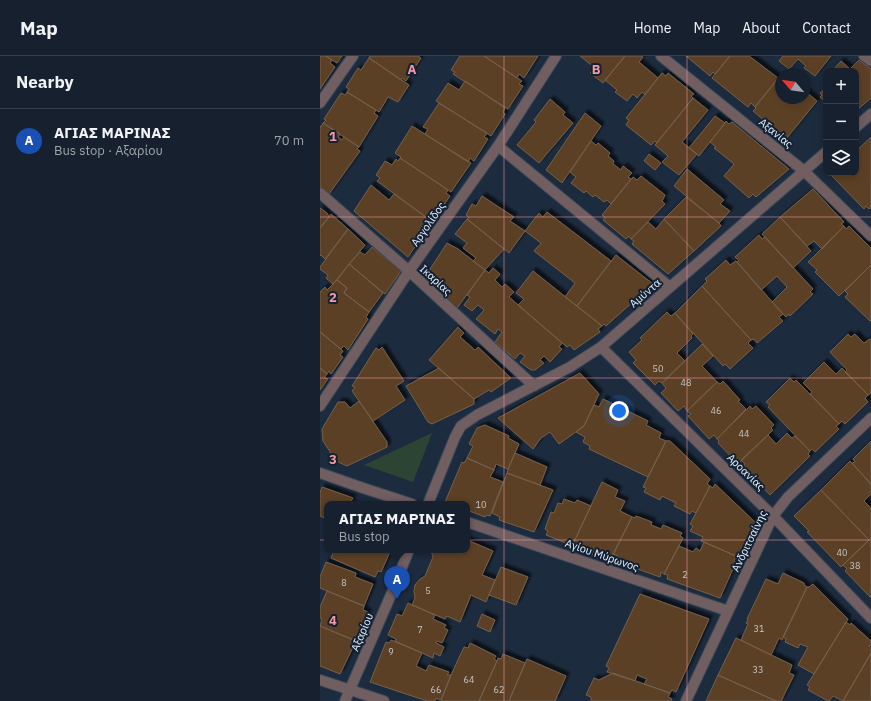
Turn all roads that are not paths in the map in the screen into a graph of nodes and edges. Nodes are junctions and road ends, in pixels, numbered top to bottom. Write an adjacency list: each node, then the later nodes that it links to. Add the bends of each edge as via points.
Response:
1 (353, 56): 6 (street)
2 (556, 56): 9 (street, Αργολίδος)
3 (661, 56): 11 (street, Αξανίας)
4 (864, 56): 5 (street)
5 (871, 61)
6 (320, 103)
7 (871, 114): 8 (street)
8 (859, 124)
9 (498, 146): 14 (street, Αργολίδος); 15 (street)
10 (823, 155): 11 (street, Αμύντα)
11 (804, 171): 13 (street, Αξανίας); 15 (street, Αμύντα)
12 (320, 193): 14 (street, Ικαρίας)
13 (871, 236)
14 (410, 272): 17 (street, Ικαρίας); 18 (street, Αργολίδος)
15 (670, 287): 16 (street, Αμύντα)
16 (601, 347): 17 (street, Αμύντα); 23 (street, Αροανίας)
17 (534, 386): 22 (street, Αμύντα, via 461,426)
18 (320, 406)
19 (871, 418): 23 (street, Ανδριτσαίνης, via 788,497)
20 (320, 473): 21 (street)
21 (403, 501)
22 (429, 501)
23 (773, 516): 26 (street, Ανδριτσαίνης); 27 (street, Αροανίας)
24 (470, 523): 26 (street, Αγίου Μύρωνος)
25 (408, 553): 29 (street, Αξαρίου)
26 (728, 611): 32 (street, Ανδριτσαίνης)
27 (871, 618)
28 (320, 680): 29 (street)
29 (350, 690): 30 (street, Αξαρίου); 31 (street)
30 (345, 701)
31 (384, 701)
32 (686, 701)

